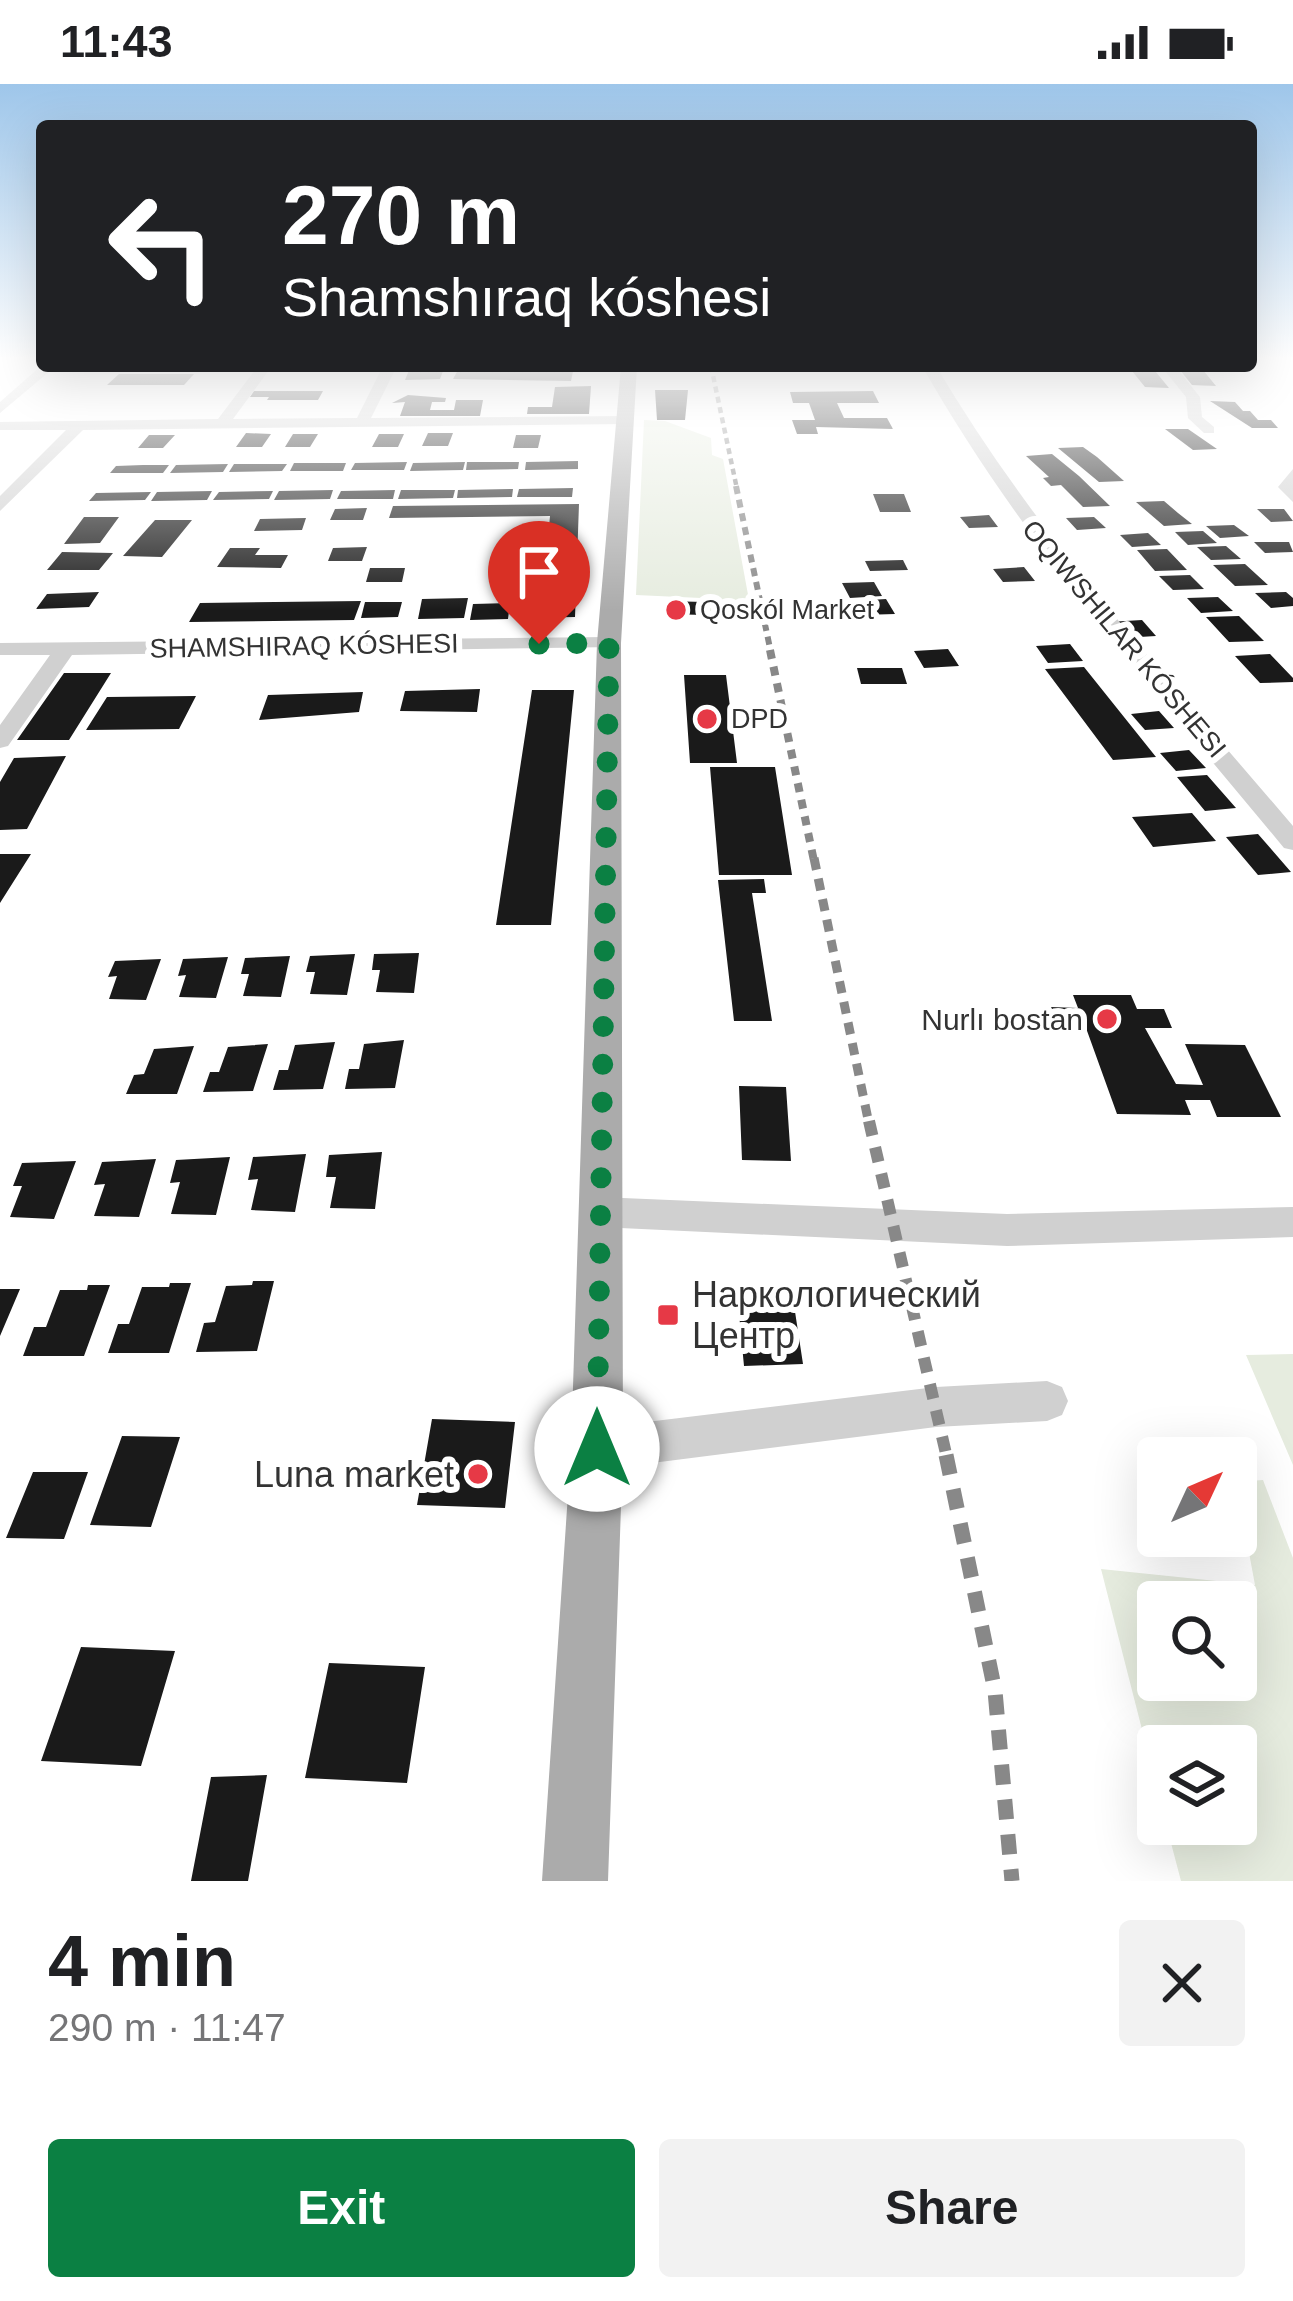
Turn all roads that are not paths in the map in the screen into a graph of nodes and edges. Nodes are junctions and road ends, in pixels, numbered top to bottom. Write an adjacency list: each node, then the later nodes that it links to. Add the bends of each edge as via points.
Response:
1 (62, 443): 6 (street)
2 (623, 443): 7 (main road)
3 (972, 443): 11 (street, via 1019,514)
4 (1293, 474): 5 (street, via 1286,487)
5 (1293, 497)
6 (0, 506)
7 (609, 643): 8 (street); 12 (main road)
8 (66, 648): 9 (street); 10 (street)
9 (0, 649)
10 (0, 741)
11 (1293, 842)
12 (598, 1212): 13 (street, via 1006,1230); 15 (main road)
13 (1293, 1222)
14 (1047, 1401): 15 (street)
15 (597, 1449): 16 (main road)
16 (575, 1881)

